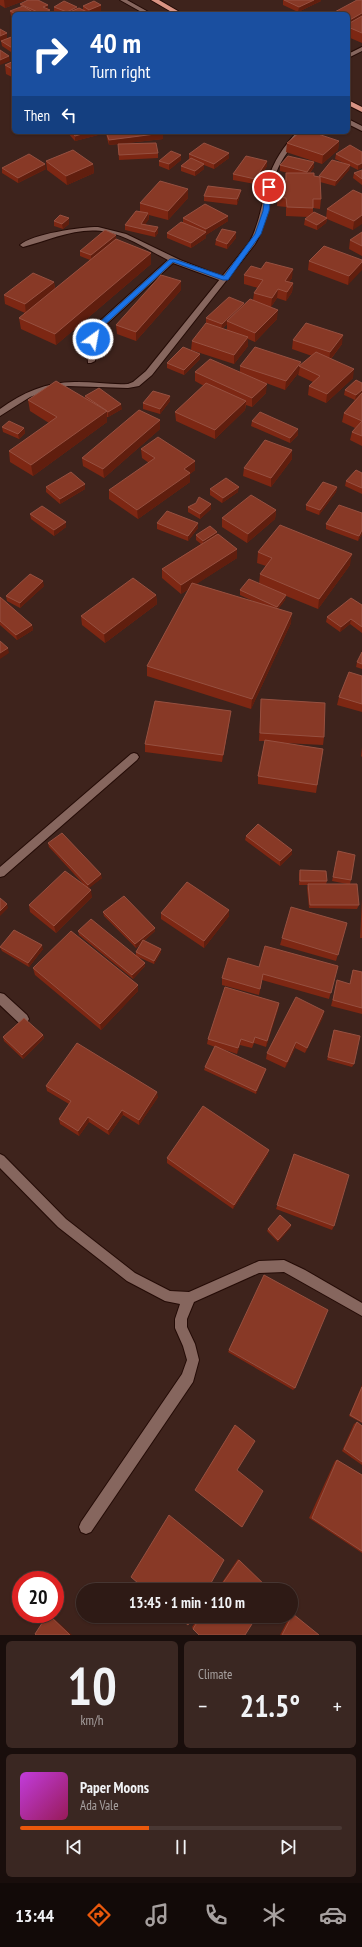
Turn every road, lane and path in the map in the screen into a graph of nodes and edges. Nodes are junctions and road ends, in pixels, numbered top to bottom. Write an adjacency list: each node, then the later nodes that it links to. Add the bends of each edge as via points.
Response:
1 (123, 0): 3 (street)
2 (154, 0): 4 (highway)
3 (145, 12)
4 (176, 12)
5 (362, 50): 6 (street)
6 (350, 55)
7 (350, 103): 8 (highway)
8 (362, 110)
9 (350, 122): 10 (street)
10 (362, 129)
11 (298, 134): 14 (street, via 281,155 269,187 266,211 258,234)
12 (23, 245): 13 (street, via 44,237 106,230)
13 (172, 260): 14 (street); 15 (street, via 94,331)
14 (225, 279): 16 (street, via 149,373 136,384 120,387 77,383 53,385 32,392)
15 (91, 361)
16 (0, 413)
17 (134, 757): 18 (street)
18 (0, 872)
19 (0, 998): 20 (street)
20 (23, 1019)
21 (0, 1160): 22 (street, via 62,1223 131,1277 169,1297)
22 (189, 1298): 23 (street, via 259,1267 284,1266); 24 (street, via 180,1328 189,1344 193,1360 188,1377)
23 (362, 1310)
24 (86, 1527)

